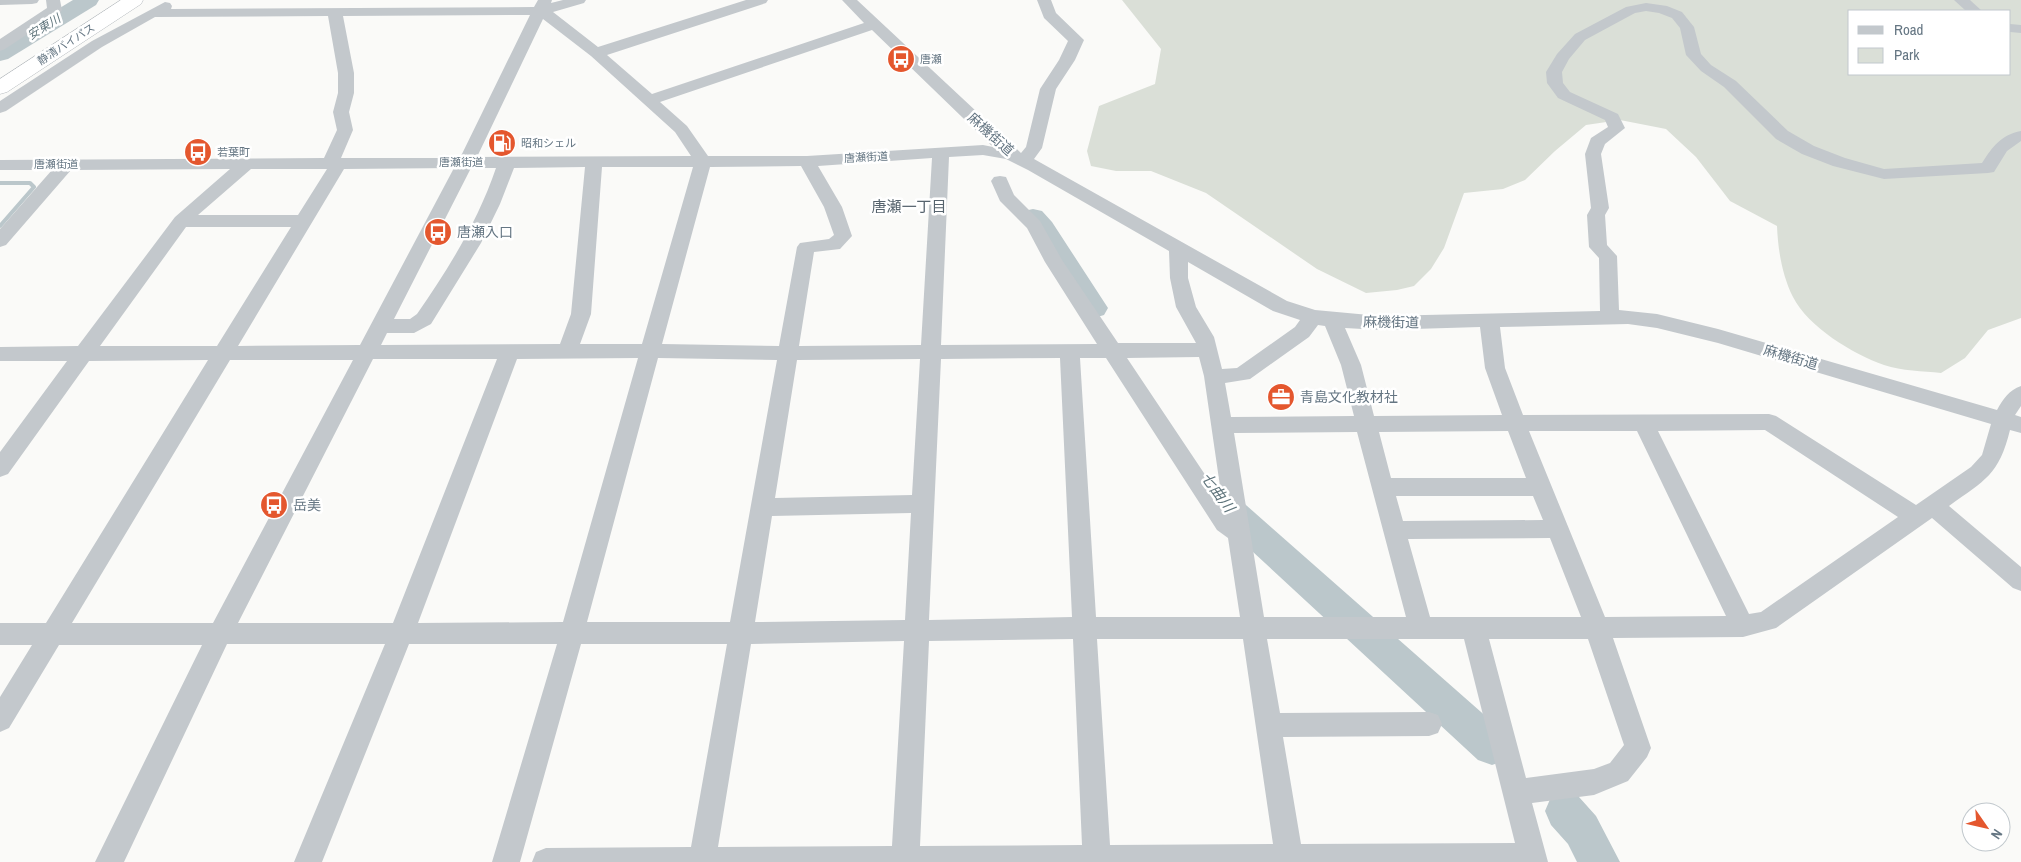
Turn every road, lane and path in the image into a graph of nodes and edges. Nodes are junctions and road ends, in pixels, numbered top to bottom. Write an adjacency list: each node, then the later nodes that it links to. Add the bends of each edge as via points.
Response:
1 (32, 0): 12 (street)
2 (53, 0): 20 (street, via 55,10)
3 (106, 0): 18 (highway)
4 (114, 0): 18 (highway); 24 (highway, 静清バイパス)
5 (133, 0): 22 (highway); 25 (highway, 静清バイパス)
6 (176, 0): 17 (street)
7 (579, 0): 14 (street)
8 (762, 0): 21 (street)
9 (849, 0): 19 (street, 麻機街道)
10 (1044, 0): 30 (street, via 1049,15 1076,40 1048,90 1034,148)
11 (1961, 0): 16 (street)
12 (0, 1)
13 (435, 6): 14 (street); 15 (street)
14 (543, 6): 21 (street, via 548,15); 32 (street)
15 (335, 8): 17 (street); 36 (street, via 346,73 346,93 341,112 345,130)
16 (1974, 10)
17 (153, 13): 23 (street)
18 (86, 17): 24 (highway)
19 (874, 24): 26 (street); 30 (street, 麻機街道)
20 (0, 46)
21 (596, 53): 26 (street)
22 (40, 62): 23 (street); 25 (highway)
23 (64, 66): 27 (street)
24 (0, 74)
25 (0, 88)
26 (650, 100): 35 (street, via 682,129)
27 (0, 108)
28 (2021, 136): 46 (street, via 2013,137 2002,146 1988,168 1884,174 1839,162 1808,150 1782,134 1730,84 1706,68 1694,55 1687,28 1677,15 1646,7 1631,10 1580,37 1562,57 1554,72 1555,83 1564,94 1612,117 1618,128 1597,142 1593,154 1600,208 1596,215 1598,247 1608,256)
29 (942, 153): 30 (street, 唐瀬街道, via 994,151); 31 (street, 唐瀬街道); 55 (street)
30 (1018, 158): 44 (street, 麻機街道)
31 (807, 161): 35 (street, 唐瀬街道); 60 (street, via 833,207 843,236 834,245 806,247)
32 (466, 162): 33 (street, 唐瀬街道); 36 (street, 唐瀬街道); 48 (street)
33 (507, 162): 34 (street, 唐瀬街道); 48 (street, via 473,243 424,319 414,326)
34 (594, 162): 35 (street, 唐瀬街道); 54 (street, via 581,314)
35 (703, 162): 50 (street)
36 (335, 163): 38 (street, 唐瀬街道); 42 (street)
37 (66, 164): 38 (street, 唐瀬街道); 39 (street, 唐瀬街道); 43 (street)
38 (246, 164): 41 (street)
39 (0, 165)
40 (1000, 181): 52 (street, via 1006,197 1034,225)
41 (181, 221): 42 (street); 59 (street)
42 (303, 221): 56 (street)
43 (0, 241)
44 (1178, 249): 45 (street, 麻機街道, via 1280,306); 49 (street, via 1179,278 1186,307 1204,337)
45 (1322, 318): 47 (street, 麻機街道, via 1380,323); 61 (street, via 1242,374); 66 (street, via 1351,365)
46 (1610, 318): 47 (street, 麻機街道); 65 (street, 麻機街道, via 1657,321 1718,336)
47 (1489, 321): 63 (street, via 1495,368)
48 (381, 326): 57 (street)
49 (1207, 350): 52 (street); 61 (street)
50 (649, 351): 54 (street); 60 (street); 87 (street)
51 (1070, 351): 52 (street); 55 (street); 80 (street)
52 (1111, 351): 76 (street, via 1225,523)
53 (510, 352): 54 (street); 57 (street); 86 (street)
54 (567, 352)
55 (933, 352): 60 (street); 71 (street)
56 (222, 353): 57 (street); 59 (street); 89 (street)
57 (368, 353): 85 (street)
58 (0, 354): 59 (street)
59 (82, 354): 68 (street)
60 (788, 354): 72 (street)
61 (1214, 376): 67 (street)
62 (2021, 394): 65 (street, via 2012,401)
63 (1515, 422): 64 (street); 66 (street); 70 (street)
64 (1643, 422): 73 (street, via 1769,422); 78 (street)
65 (2011, 422): 73 (street, via 1979,473)
66 (1365, 424): 67 (street); 69 (street)
67 (1222, 425): 76 (street)
68 (0, 468)
69 (1382, 487): 70 (street); 75 (street)
70 (1540, 487): 74 (street)
71 (924, 504): 72 (street); 83 (street)
72 (761, 507): 88 (street)
73 (1925, 511): 77 (street); 78 (street, via 1774,617)
74 (1558, 529): 75 (street); 82 (street)
75 (1394, 530): 79 (street)
76 (1239, 534): 84 (street)
77 (2021, 581)
78 (1743, 626): 82 (street)
79 (1421, 627): 81 (street); 84 (street)
80 (1085, 628): 83 (street); 84 (street); 98 (street)
81 (1474, 628): 82 (street); 94 (street)
82 (1597, 628): 94 (street, via 1638,748 1619,772 1594,782)
83 (916, 629): 88 (street); 97 (street)
84 (1254, 629): 93 (street)
85 (222, 632): 86 (street); 89 (street); 101 (street)
86 (402, 632): 87 (street); 102 (street)
87 (572, 632): 88 (street); 103 (street)
88 (739, 632): 100 (street)
89 (54, 633): 90 (street); 91 (street)
90 (0, 634)
91 (0, 720)
92 (1430, 724): 93 (street)
93 (1269, 725): 99 (street)
94 (1516, 792): 96 (street)
95 (1488, 859): 96 (street); 99 (street)
96 (1533, 859)
97 (905, 860): 98 (street); 100 (street)
98 (1097, 860): 99 (street)
99 (1290, 860)
100 (702, 861): 104 (street)
101 (109, 862)
102 (308, 862)
103 (506, 862)
104 (546, 862)

